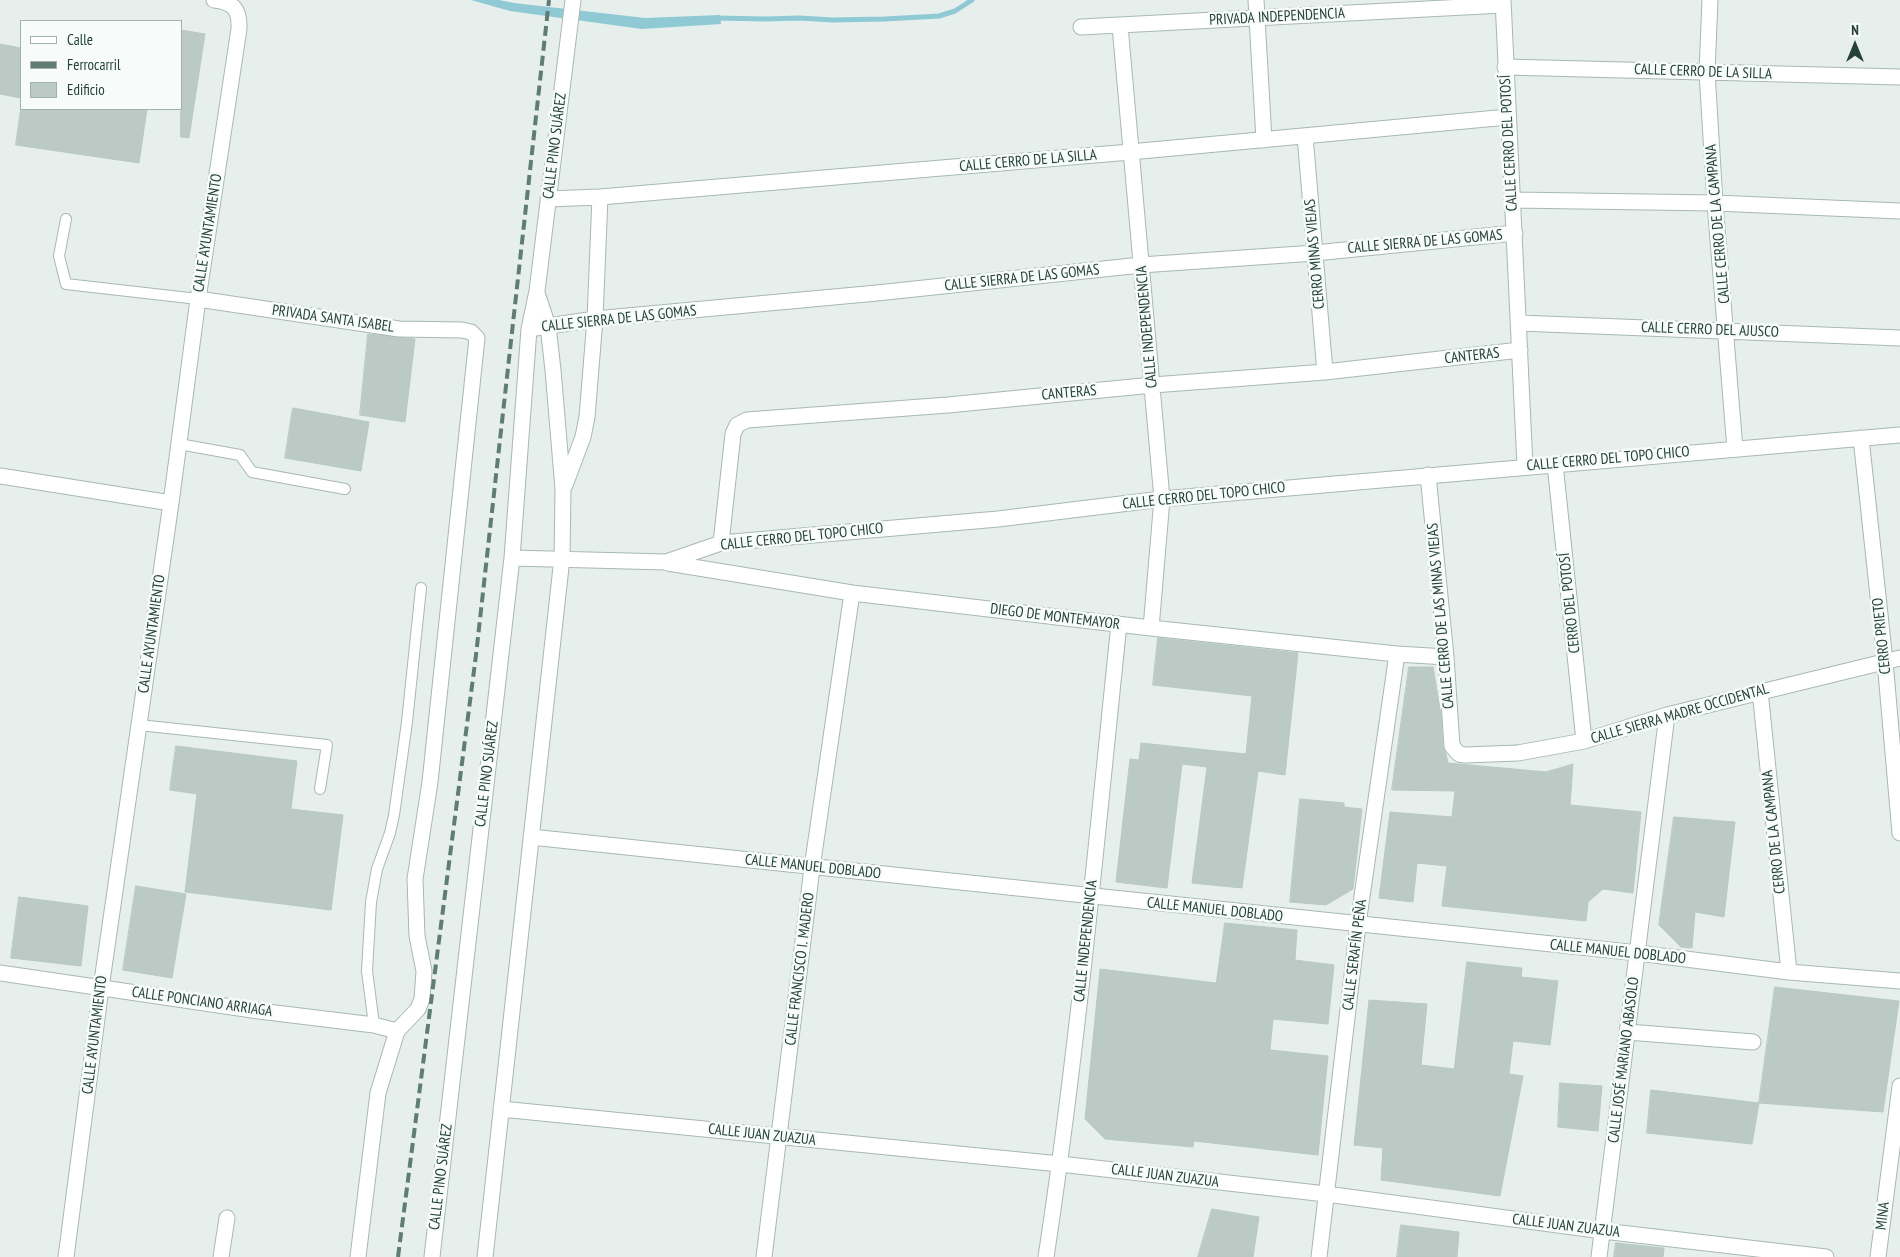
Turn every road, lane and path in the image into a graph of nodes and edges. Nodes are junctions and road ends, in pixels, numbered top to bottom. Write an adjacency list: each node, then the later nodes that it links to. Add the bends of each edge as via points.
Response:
1 (214, 0): 26 (street, CALLE AYUNTAMIENTO, via 226,1 232,6 239,18 239,28)
2 (573, 0): 17 (street, CALLE PINO SUÁREZ)
3 (1256, 0): 6 (street)
4 (1710, 0): 10 (street, CALLE CERRO DE LA CAMPANA)
5 (1503, 3): 6 (street, PRIVADA INDEPENDENCIA); 9 (street, CALLE CERRO DEL POTOSÍ)
6 (1257, 18): 7 (street, PRIVADA INDEPENDENCIA); 14 (street)
7 (1120, 26): 8 (street, PRIVADA INDEPENDENCIA); 15 (street, CALLE INDEPENDENCIA)
8 (1081, 27)
9 (1505, 67): 10 (street, CALLE CERRO DE LA SILLA); 12 (street, CALLE CERRO DEL POTOSÍ)
10 (1707, 72): 11 (street, CALLE CERRO DE LA SILLA); 19 (street, CALLE CERRO DE LA CAMPANA)
11 (1900, 77)
12 (1508, 117): 13 (street, CALLE CERRO DE LA SILLA); 18 (street, CALLE CERRO DEL POTOSÍ)
13 (1305, 136): 14 (street, CALLE CERRO DE LA SILLA); 23 (street, CERRO MINAS VIEJAS)
14 (1264, 140): 15 (street, CALLE CERRO DE LA SILLA)
15 (1130, 152): 16 (street, CALLE CERRO DE LA SILLA); 24 (street, CALLE INDEPENDENCIA)
16 (600, 197): 17 (street, CALLE CERRO DE LA SILLA); 27 (street, CALLE PINO SUÁREZ)
17 (548, 199): 25 (street, CALLE PINO SUÁREZ)
18 (1512, 200): 19 (street); 22 (street, CALLE CERRO DEL POTOSÍ)
19 (1715, 203): 20 (street); 31 (street, CALLE CERRO DE LA CAMPANA)
20 (1900, 211)
21 (66, 219): 26 (lane, via 59,256 66,284)
22 (1515, 233): 23 (street, CALLE SIERRA DE LAS GOMAS); 28 (street, CALLE CERRO DEL POTOSÍ)
23 (1315, 252): 24 (street, CALLE SIERRA DE LAS GOMAS); 34 (street, CERRO MINAS VIEJAS)
24 (1141, 265): 27 (street, CALLE SIERRA DE LAS GOMAS); 35 (street, CALLE INDEPENDENCIA)
25 (537, 291): 29 (street, CALLE PINO SUÁREZ); 30 (street, CALLE PINO SUÁREZ)
26 (198, 299): 38 (street, CALLE AYUNTAMIENTO); 77 (street, PRIVADA SANTA ISABEL, via 399,329 469,331 477,338 430,782 415,879 417,936 424,971 422,999 418,1009)
27 (595, 319): 29 (street, CALLE SIERRA DE LAS GOMAS); 45 (street, CALLE PINO SUÁREZ, via 587,417)
28 (1519, 323): 31 (street, CALLE CERRO DEL AJUSCO); 33 (street, CALLE CERRO DEL POTOSÍ)
29 (548, 326): 30 (street, CALLE SIERRA DE LAS GOMAS); 45 (street, CALLE PINO SUÁREZ)
30 (529, 329): 49 (street, CALLE PINO SUÁREZ)
31 (1727, 331): 32 (street, CALLE CERRO DEL AJUSCO); 39 (street, CALLE CERRO DE LA CAMPANA)
32 (1900, 338)
33 (1520, 350): 34 (street, CANTERAS); 41 (street, CALLE CERRO DEL POTOSÍ)
34 (1325, 372): 35 (street, CANTERAS)
35 (1152, 385): 46 (street, CALLE INDEPENDENCIA); 48 (street, CANTERAS, via 746,420 737,425 733,434)
36 (1900, 435): 37 (street, CALLE CERRO DEL TOPO CHICO)
37 (1861, 438): 39 (street, CALLE CERRO DEL TOPO CHICO); 59 (street, CERRO PRIETO)
38 (179, 444): 44 (lane, via 240,455 252,472); 47 (street, CALLE AYUNTAMIENTO)
39 (1735, 449): 40 (street, CALLE CERRO DEL TOPO CHICO)
40 (1555, 464): 41 (street, CALLE CERRO DEL TOPO CHICO); 63 (street, CERRO DEL POTOSÍ)
41 (1525, 466): 42 (street, CALLE CERRO DEL TOPO CHICO)
42 (1428, 475): 46 (street, CALLE CERRO DEL TOPO CHICO); 57 (street, CALLE CERRO DE LAS MINAS VIEJAS)
43 (0, 476): 47 (street)
44 (345, 489)
45 (563, 489): 50 (street, CALLE PINO SUÁREZ)
46 (1162, 499): 48 (street, CALLE CERRO DEL TOPO CHICO, via 988,520); 55 (street, CALLE INDEPENDENCIA)
47 (171, 503): 62 (street, CALLE AYUNTAMIENTO)
48 (721, 543): 51 (street, CALLE CERRO DEL TOPO CHICO)
49 (512, 558): 50 (street, CALLE CERRO DEL TOPO CHICO); 90 (street, CALLE PINO SUÁREZ)
50 (562, 558): 51 (street, CALLE CERRO DEL TOPO CHICO); 67 (street, CALLE PINO SUÁREZ)
51 (666, 562): 53 (street, DIEGO DE MONTEMAYOR)
52 (421, 588): 76 (lane, via 394,815 377,869 371,902 367,970)
53 (852, 593): 54 (street, DIEGO DE MONTEMAYOR); 68 (street, CALLE FRANCISCO I. MADERO)
54 (1119, 624): 55 (street, DIEGO DE MONTEMAYOR); 69 (street, CALLE INDEPENDENCIA)
55 (1151, 628): 56 (street, DIEGO DE MONTEMAYOR)
56 (1397, 654): 57 (street, DIEGO DE MONTEMAYOR); 70 (street, CALLE SERAFÍN PEÑA)
57 (1446, 657): 64 (street, CALLE CERRO DE LAS MINAS VIEJAS, via 1452,746)
58 (1900, 658): 59 (street, CALLE SIERRA MADRE OCCIDENTAL)
59 (1885, 661): 60 (street, CALLE SIERRA MADRE OCCIDENTAL); 66 (street, CERRO PRIETO)
60 (1760, 691): 61 (street, CALLE SIERRA MADRE OCCIDENTAL); 72 (street, CERRO DE LA CAMPANA)
61 (1667, 715): 63 (street, CALLE SIERRA MADRE OCCIDENTAL); 71 (street, CALLE JOSÉ MARIANO ABASOLO)
62 (139, 725): 65 (lane, via 327,745); 75 (street, CALLE AYUNTAMIENTO)
63 (1584, 741): 64 (street, CALLE SIERRA MADRE OCCIDENTAL, via 1518,753)
64 (1459, 754)
65 (320, 789)
66 (1900, 833)
67 (531, 837): 68 (street, CALLE MANUEL DOBLADO); 81 (street, CALLE PINO SUÁREZ)
68 (812, 868): 69 (street, CALLE MANUEL DOBLADO); 82 (street, CALLE FRANCISCO I. MADERO)
69 (1091, 897): 70 (street, CALLE MANUEL DOBLADO); 83 (street, CALLE INDEPENDENCIA)
70 (1358, 924): 71 (street, CALLE MANUEL DOBLADO); 84 (street, CALLE SERAFÍN PEÑA)
71 (1638, 953): 72 (street, CALLE MANUEL DOBLADO); 78 (street, CALLE JOSÉ MARIANO ABASOLO)
72 (1789, 972): 74 (street, CALLE MANUEL DOBLADO)
73 (0, 974): 75 (street, CALLE PONCIANO ARRIAGA)
74 (1900, 981)
75 (100, 988): 76 (street, CALLE PONCIANO ARRIAGA); 87 (street, CALLE AYUNTAMIENTO)
76 (374, 1025): 77 (street, CALLE PONCIANO ARRIAGA)
77 (398, 1031): 89 (street, via 378,1093)
78 (1628, 1032): 79 (street); 86 (street, CALLE JOSÉ MARIANO ABASOLO)
79 (1753, 1042)
80 (1900, 1086): 97 (street, MINA)
81 (501, 1109): 82 (street, CALLE JUAN ZUAZUA); 91 (street, CALLE PINO SUÁREZ)
82 (780, 1137): 83 (street, CALLE JUAN ZUAZUA); 92 (street, CALLE FRANCISCO I. MADERO)
83 (1060, 1164): 84 (street, CALLE JUAN ZUAZUA); 93 (street, CALLE INDEPENDENCIA)
84 (1326, 1194): 86 (street, CALLE JUAN ZUAZUA); 94 (street, CALLE SERAFÍN PEÑA)
85 (227, 1218): 88 (street)
86 (1603, 1231): 95 (street, CALLE JOSÉ MARIANO ABASOLO); 96 (street, CALLE JUAN ZUAZUA)
87 (66, 1257)
88 (221, 1257)
89 (358, 1257)
90 (432, 1257)
91 (485, 1257)
92 (764, 1257)
93 (1046, 1257)
94 (1319, 1257)
95 (1599, 1257)
96 (1826, 1257)
97 (1878, 1257)

